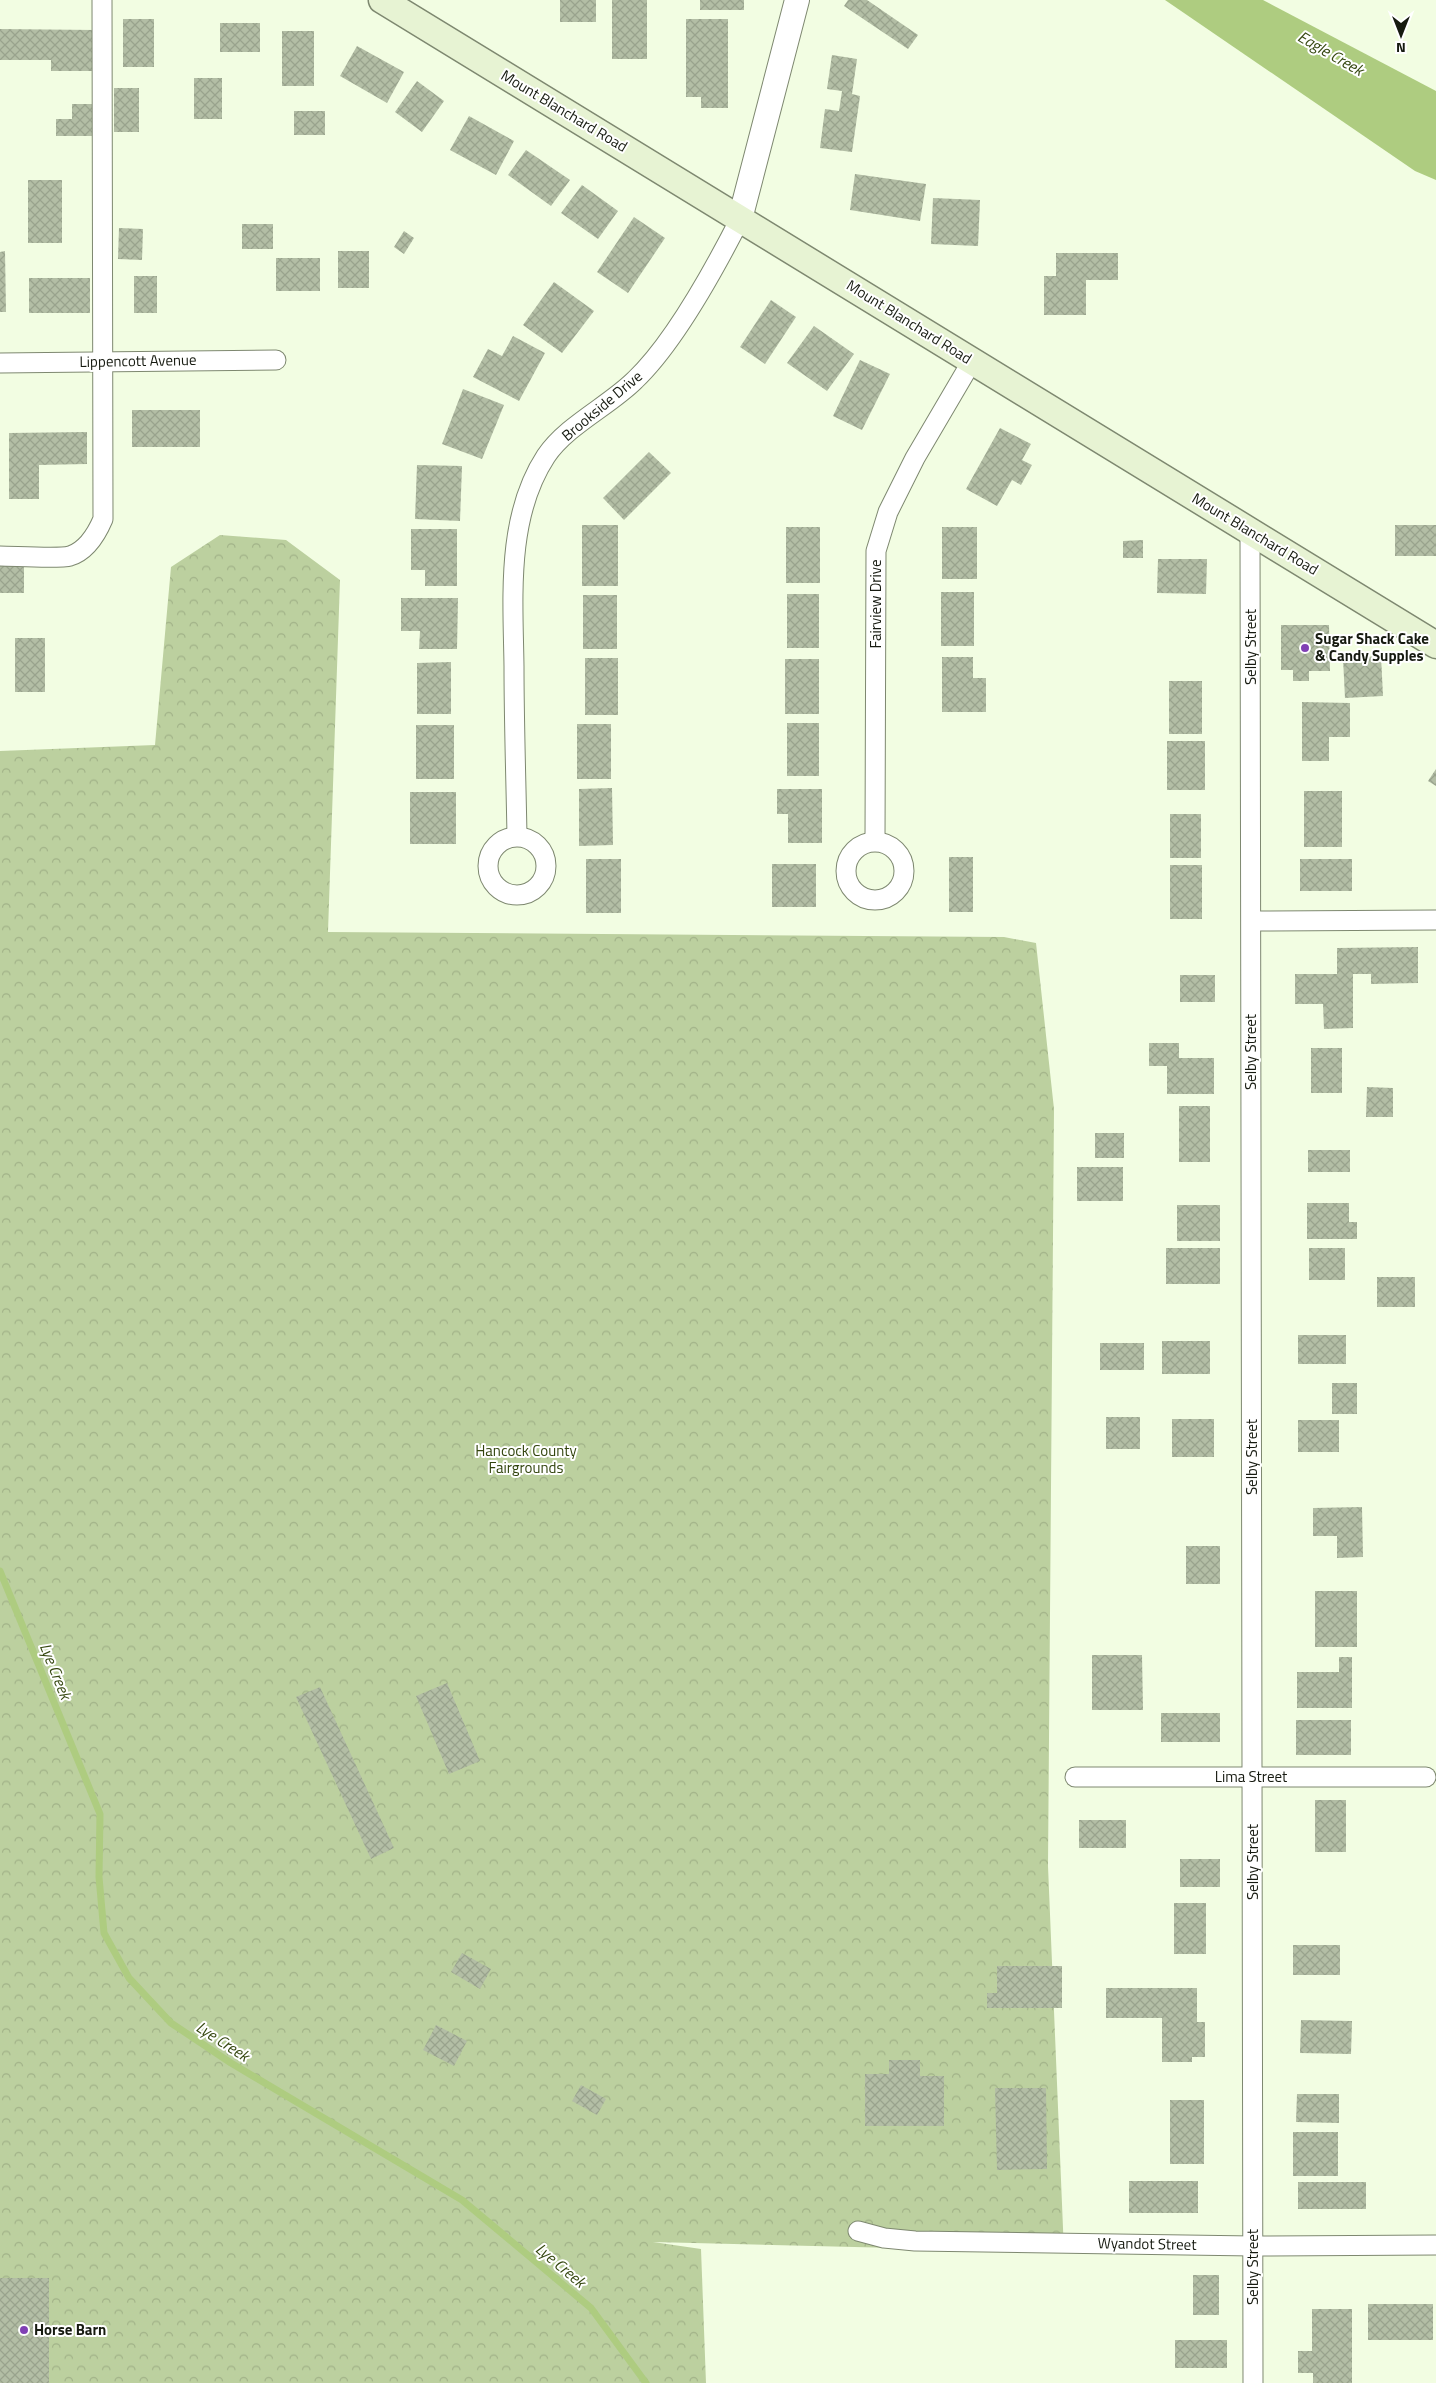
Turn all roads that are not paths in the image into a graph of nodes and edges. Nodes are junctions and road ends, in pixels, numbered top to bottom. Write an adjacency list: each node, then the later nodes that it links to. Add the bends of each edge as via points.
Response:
1 (102, 0): 8 (street)
2 (382, 0): 4 (main road, Mount Blanchard Road)
3 (797, 0): 4 (street, Brookside Drive)
4 (740, 219): 6 (main road, Mount Blanchard Road); 12 (street, Brookside Drive, via 662,349 634,381 548,454 526,498 518,529 513,609)
5 (276, 360): 8 (street, Lippencott Avenue)
6 (972, 361): 9 (main road, Mount Blanchard Road); 13 (street, Fairview Drive, via 915,458 888,512 876,552)
7 (0, 363): 8 (street, Lippencott Avenue)
8 (102, 363): 10 (street, via 103,519 96,535 70,556)
9 (1250, 531): 11 (main road, Mount Blanchard Road); 15 (street, Selby Street)
10 (0, 556)
11 (1436, 645)
12 (518, 836)
13 (876, 841)
14 (1436, 920): 15 (street)
15 (1252, 921): 18 (street, Selby Street)
16 (1076, 1776): 18 (street, Lima Street)
17 (1426, 1776): 18 (street, Lima Street)
18 (1252, 1778): 21 (street, Selby Street)
19 (858, 2231): 21 (street, Wyandot Street, via 915,2241)
20 (1436, 2245): 21 (street, Wyandot Street)
21 (1253, 2246): 22 (street, Selby Street)
22 (1253, 2383)

